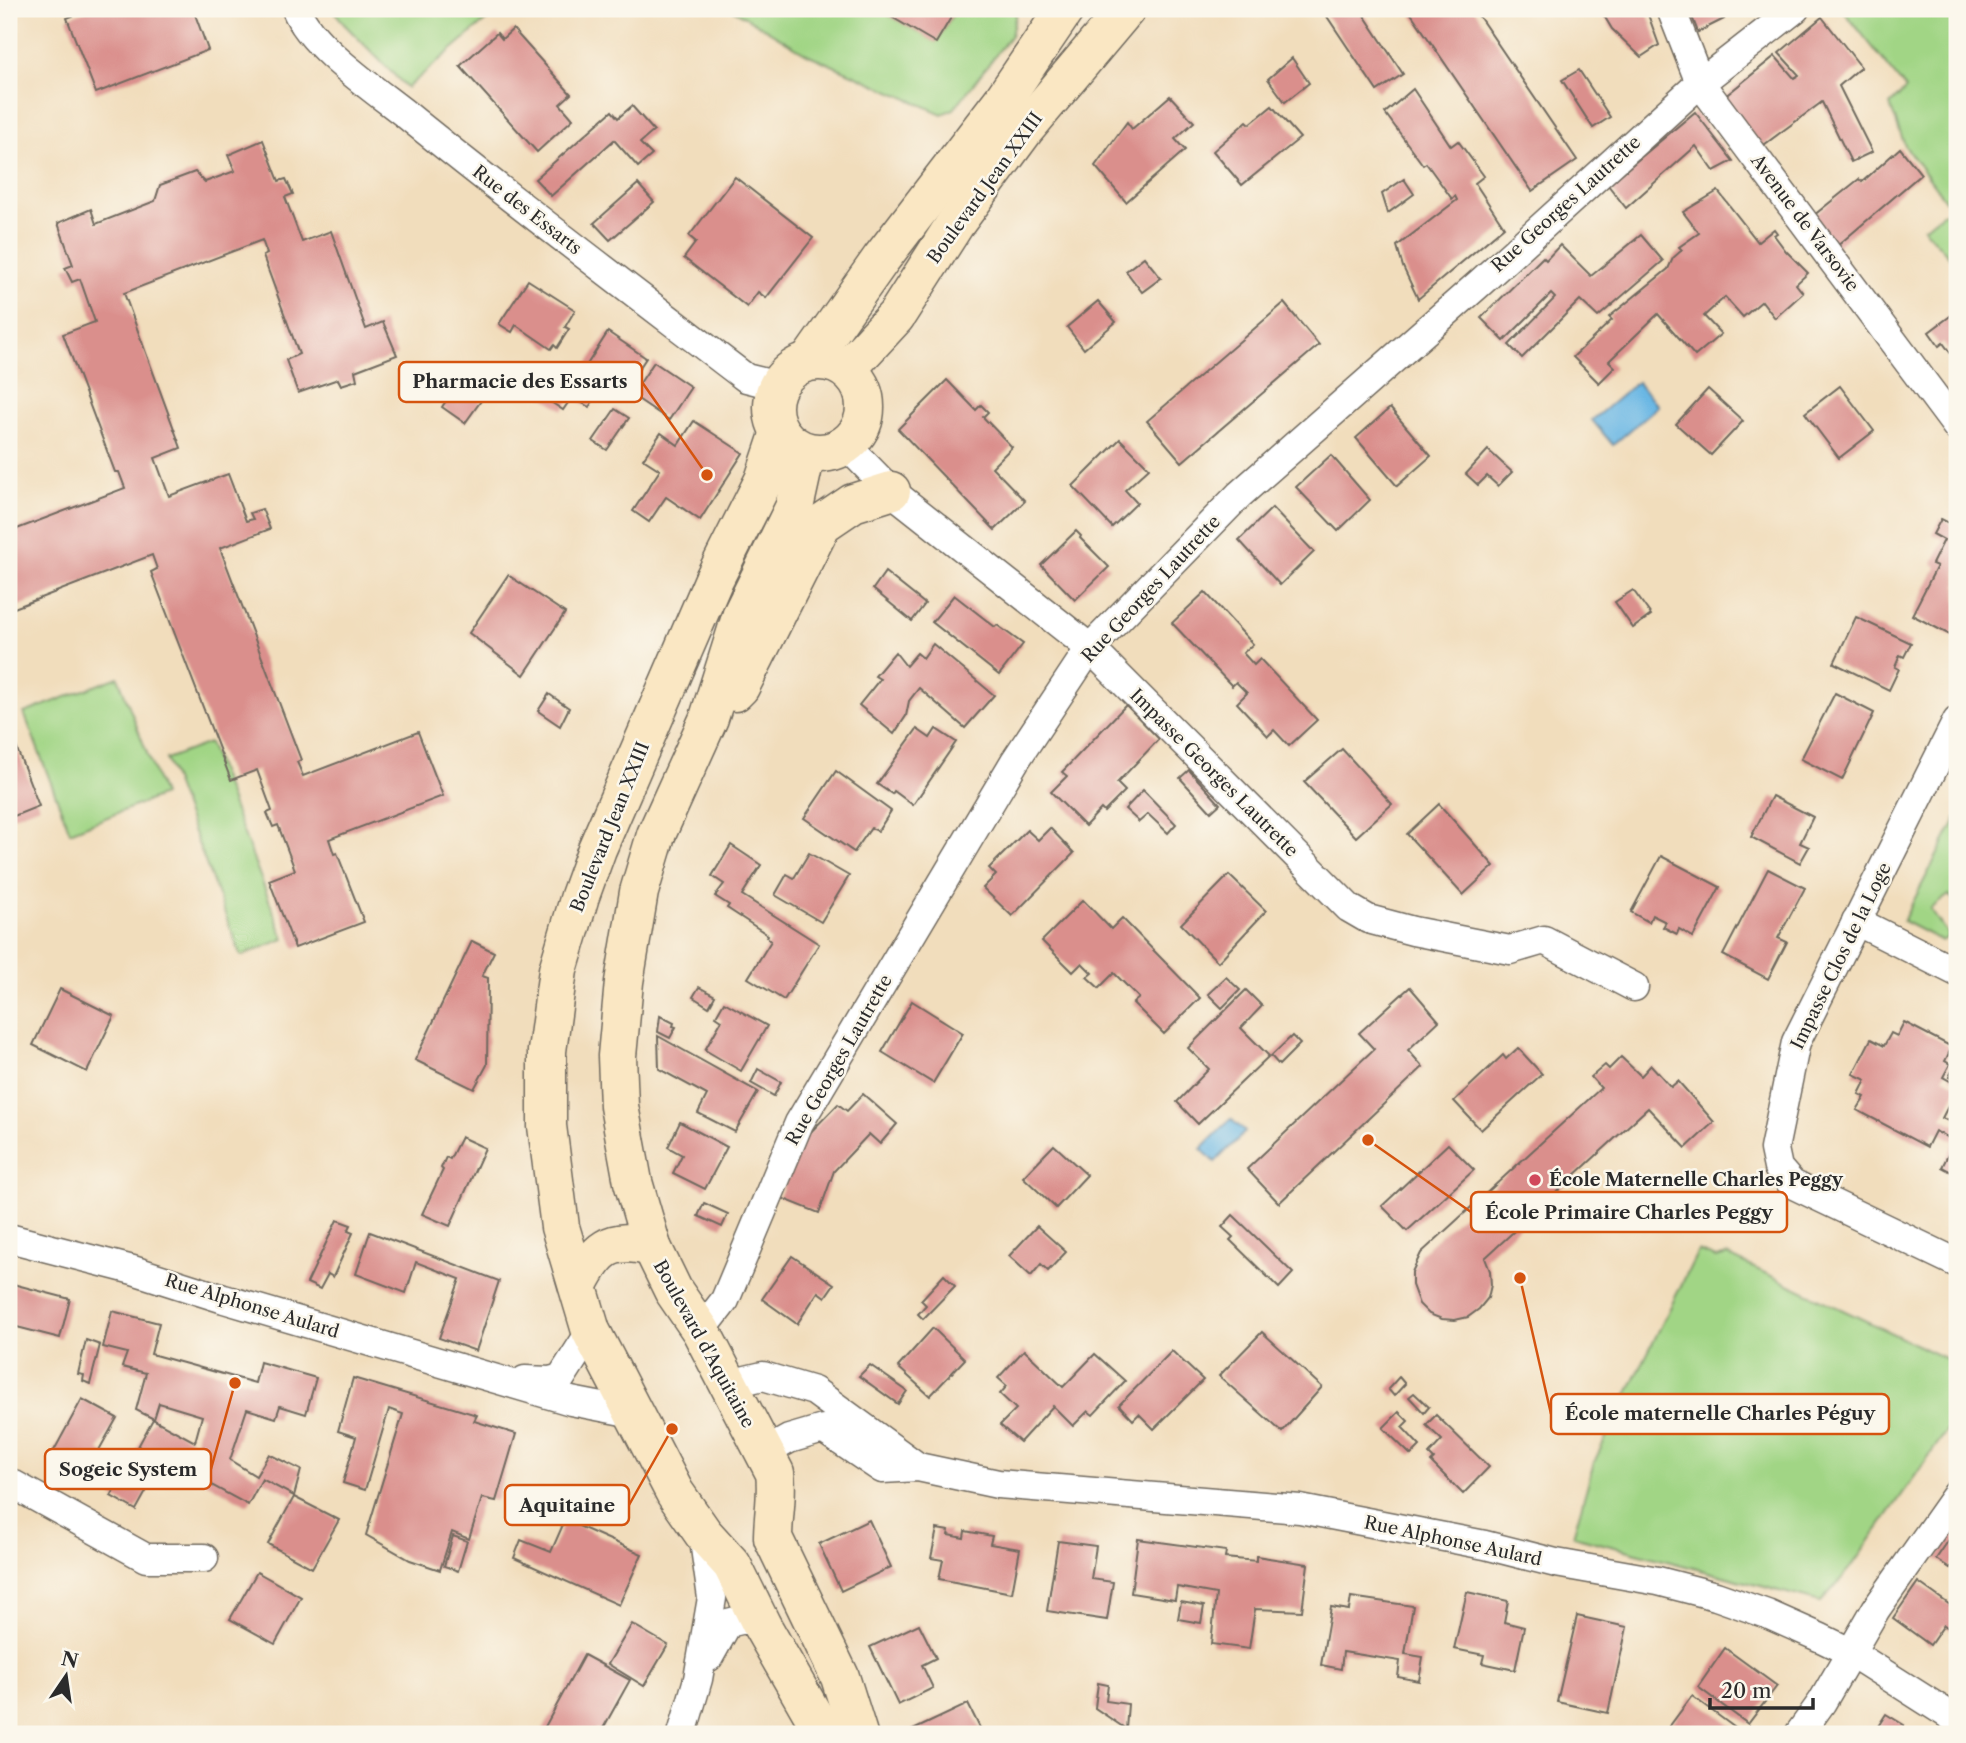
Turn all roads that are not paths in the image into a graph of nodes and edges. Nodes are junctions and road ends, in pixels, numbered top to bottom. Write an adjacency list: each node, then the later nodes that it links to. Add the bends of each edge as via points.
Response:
1 (296, 9): 9 (street, Rue des Essarts, via 302,23 336,58 528,213 746,378)
2 (1064, 9): 7 (main road, via 1003,100)
3 (1126, 9): 8 (main road, Boulevard Jean XXIII, via 1017,140 955,224 896,316)
4 (1671, 9): 6 (street, Avenue de Varsovie)
5 (1795, 9): 6 (street, Rue Georges Lautrette)
6 (1700, 83): 10 (street, Avenue de Varsovie); 13 (street, Rue Georges Lautrette, via 1240,495)
7 (809, 361): 8 (main road, via 835,363); 9 (main road, via 785,374)
8 (846, 369): 11 (main road, via 860,386 866,407 863,422 856,435)
9 (778, 386): 11 (main road, via 772,410)
10 (1957, 427)
11 (812, 443): 12 (street, Impasse Georges Lautrette); 14 (main road, via 794,508 742,614); 22 (main road, Boulevard Jean XXIII, via 764,480 714,579 597,849 558,971 547,1051 547,1126 561,1227)
12 (891, 491): 13 (street, Impasse Georges Lautrette); 14 (main road, via 853,503 822,524 740,687)
13 (1090, 648): 18 (street, Impasse Georges Lautrette, via 1349,908 1368,919 1413,931 1510,950 1544,940); 24 (street, Rue Georges Lautrette, via 1015,761 799,1123 725,1300)
14 (709, 718): 20 (main road, via 653,845 639,891 623,994 617,1056 619,1106 633,1182)
15 (1957, 721): 16 (street, Impasse Clos de la Loge)
16 (1856, 921): 17 (street); 21 (street, Impasse Clos de la Loge, via 1796,1042 1775,1158 1793,1184)
17 (1957, 972)
18 (1634, 987)
19 (9, 1238): 25 (street, Rue Alphonse Aulard, via 133,1270)
20 (652, 1247): 22 (main road, Boulevard d'Aquitaine, via 630,1241 611,1245 591,1261); 24 (main road, Boulevard d'Aquitaine, via 673,1290)
21 (1957, 1263)
22 (578, 1286): 23 (main road)
23 (591, 1331): 25 (street, Rue Alphonse Aulard, via 561,1378); 27 (main road)
24 (701, 1331): 26 (main road, Boulevard d'Aquitaine)
25 (495, 1378): 27 (street, Rue Alphonse Aulard, via 570,1401)
26 (729, 1384): 28 (main road, Boulevard d'Aquitaine); 29 (street, Rue Alphonse Aulard, via 763,1376 814,1391)
27 (634, 1413): 33 (main road, via 675,1493)
28 (764, 1453): 29 (street, Rue Alphonse Aulard, via 789,1439 823,1429 882,1469); 32 (main road, Boulevard d'Aquitaine, via 775,1473 778,1494)
29 (918, 1467): 36 (street, Rue Alphonse Aulard, via 998,1484 1300,1509 1485,1545 1716,1596)
30 (9, 1482): 34 (street, via 146,1558)
31 (1957, 1494): 36 (street)
32 (773, 1515): 33 (main road, via 730,1534); 41 (main road, Boulevard d'Aquitaine, via 773,1538 839,1677)
33 (703, 1533): 35 (main road, via 732,1566); 37 (street, via 712,1598)
34 (204, 1558)
35 (762, 1626): 37 (street, via 745,1619 728,1623); 40 (main road)
36 (1850, 1652): 38 (street, Rue Alphonse Aulard); 42 (street)
37 (698, 1679): 39 (street)
38 (1957, 1720)
39 (682, 1734)
40 (824, 1734)
41 (859, 1734)
42 (1799, 1734)

